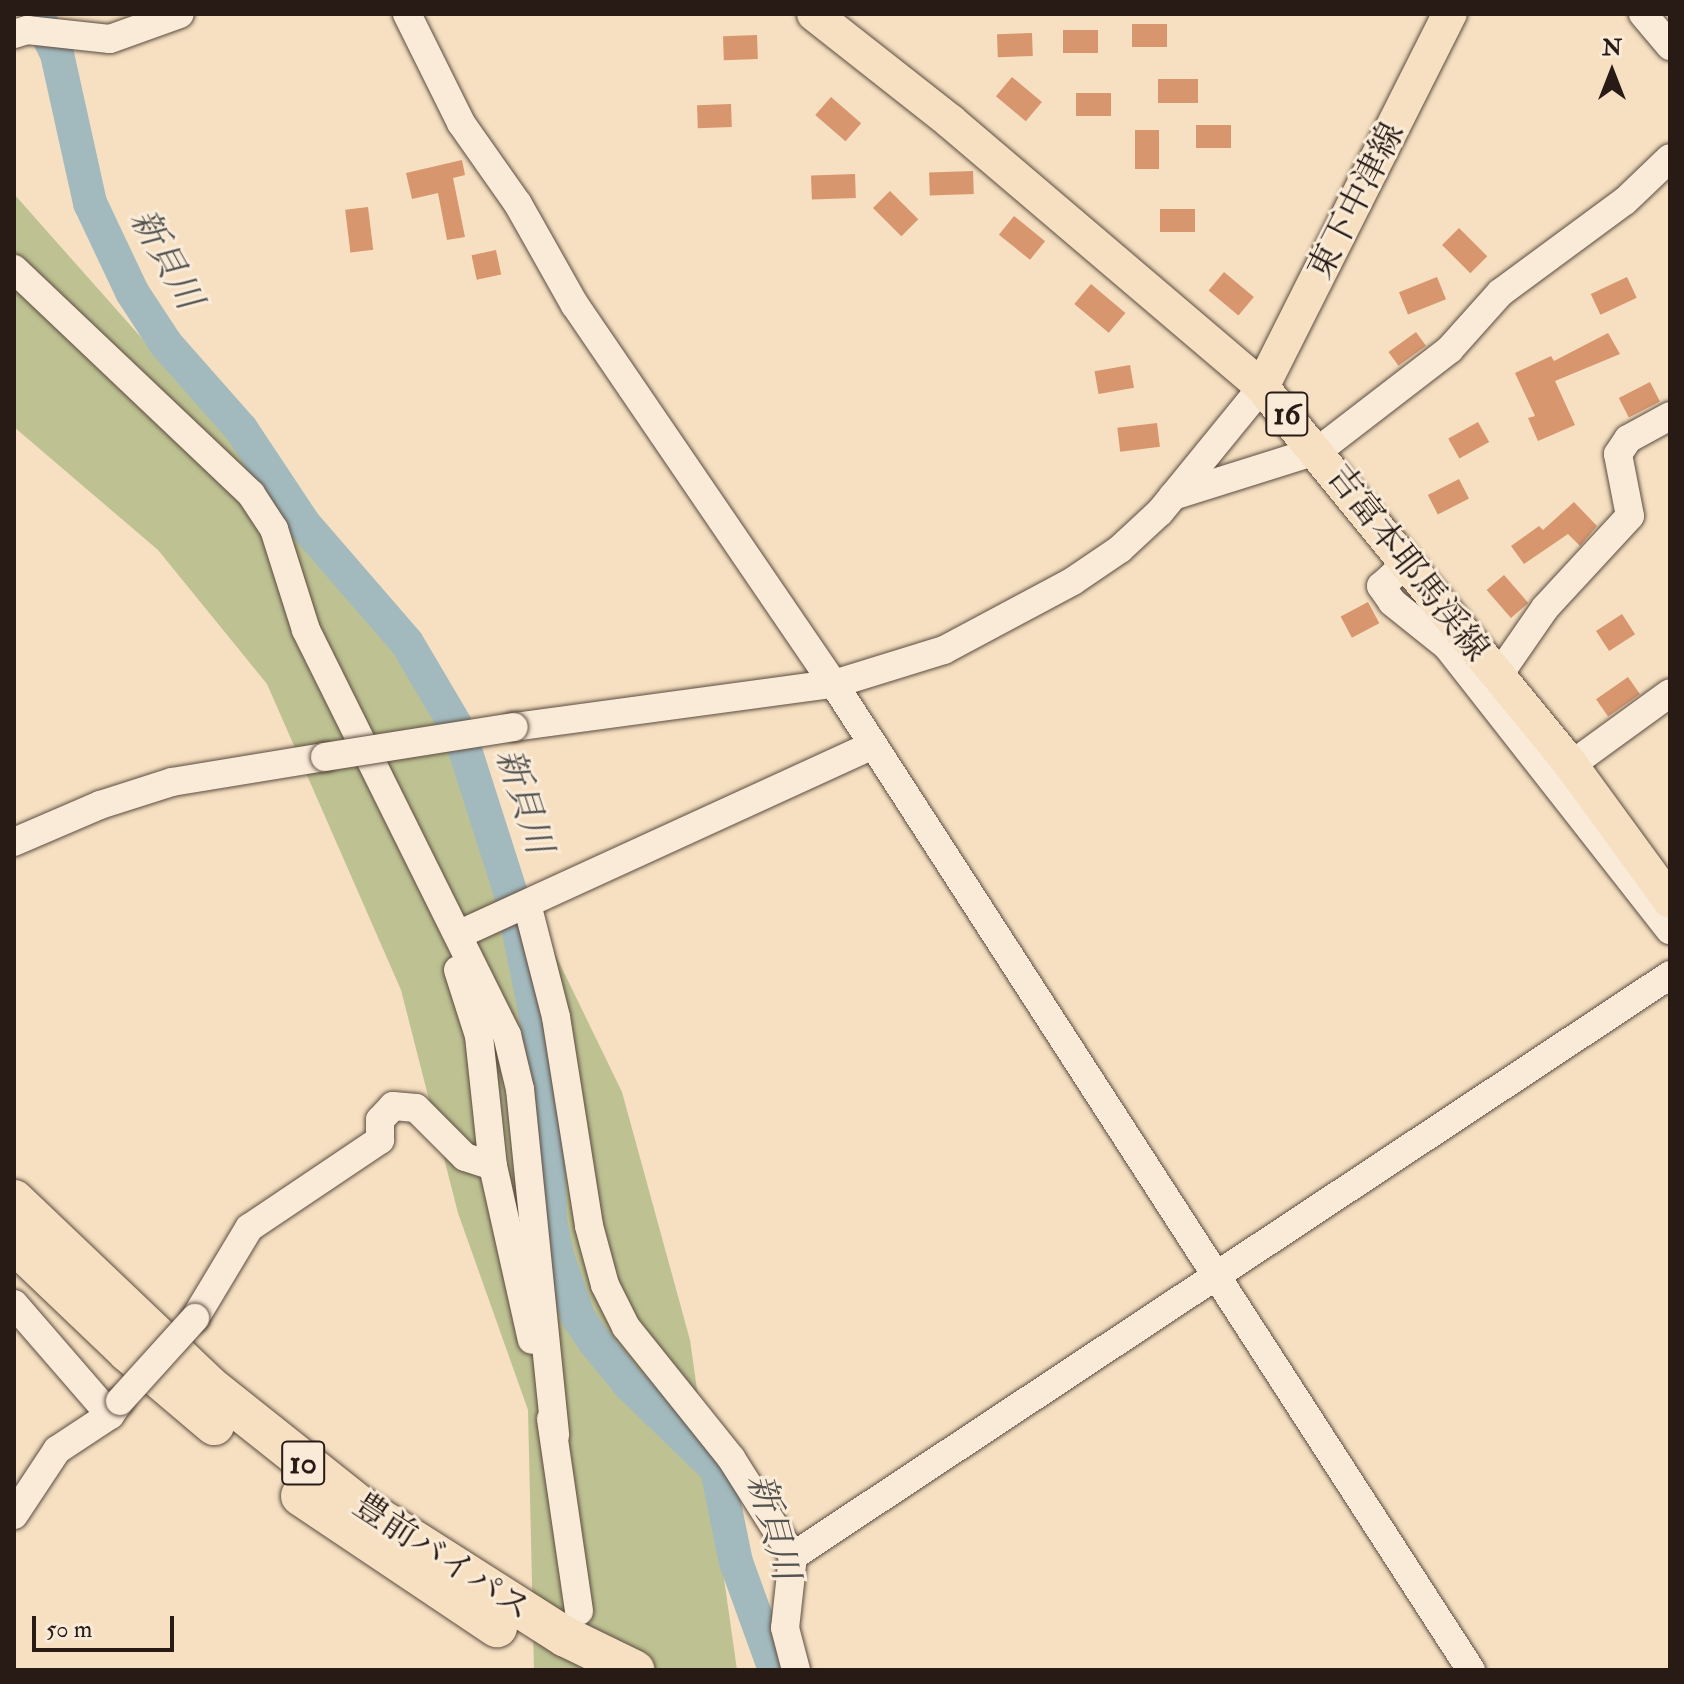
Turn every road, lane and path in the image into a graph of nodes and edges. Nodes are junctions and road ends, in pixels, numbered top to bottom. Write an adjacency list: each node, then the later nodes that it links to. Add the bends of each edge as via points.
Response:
1 (180, 14): 6 (street, via 110,39)
2 (407, 14): 16 (street, via 461,123 518,204 575,305)
3 (814, 14): 10 (main road, 吉富本耶馬渓線 / 16, via 951,122)
4 (1450, 14): 10 (main road, 東下中津線)
5 (1643, 14): 7 (street)
6 (21, 32)
7 (1670, 46)
8 (1670, 158): 12 (street, via 1625,201 1500,293 1450,349)
9 (14, 269): 24 (street, via 251,494 274,529 306,630)
10 (1262, 387): 12 (main road, 吉富本耶馬渓線 / 16); 13 (street)
11 (1670, 416): 15 (street, via 1628,439 1618,454 1630,516 1545,608)
12 (1319, 450): 13 (street); 14 (main road, 吉富本耶馬渓線 / 16, via 1408,562)
13 (1173, 496): 16 (street, via 1120,549 1073,581 944,650)
14 (1455, 639): 15 (main road, 吉富本耶馬渓線 / 16); 23 (street)
15 (1498, 676): 19 (main road, 吉富本耶馬渓線 / 16)
16 (834, 684): 18 (street); 20 (street, bridge, via 514,727 172,782)
17 (1670, 693): 19 (street)
18 (872, 745): 22 (street); 29 (street)
19 (1571, 765): 21 (main road, 吉富本耶馬渓線 / 16)
20 (14, 842)
21 (1670, 901)
22 (527, 904): 24 (street); 34 (street, via 556,1017 589,1226 605,1285 626,1327 731,1458)
23 (1670, 930)
24 (460, 934): 26 (street, via 457,967 479,1036); 32 (street, via 507,1035 520,1089)
25 (1670, 975): 29 (street)
26 (493, 1166): 31 (street, bridge, via 465,1157 416,1108 393,1106 380,1120 380,1140 249,1228 195,1318); 32 (street)
27 (14, 1200): 37 (highway, 豊前バイパス / 10, via 209,1386 360,1506 566,1637)
28 (14, 1243): 36 (highway, 豊前バイパス / 10, via 128,1352 300,1495 448,1599)
29 (1219, 1275): 34 (street); 39 (street)
30 (14, 1304): 31 (street)
31 (115, 1408): 33 (street, via 57,1450)
32 (555, 1435): 35 (street)
33 (14, 1515)
34 (793, 1556): 38 (street, via 785,1628)
35 (579, 1611)
36 (574, 1670)
37 (634, 1670)
38 (796, 1670)
39 (1471, 1670)

